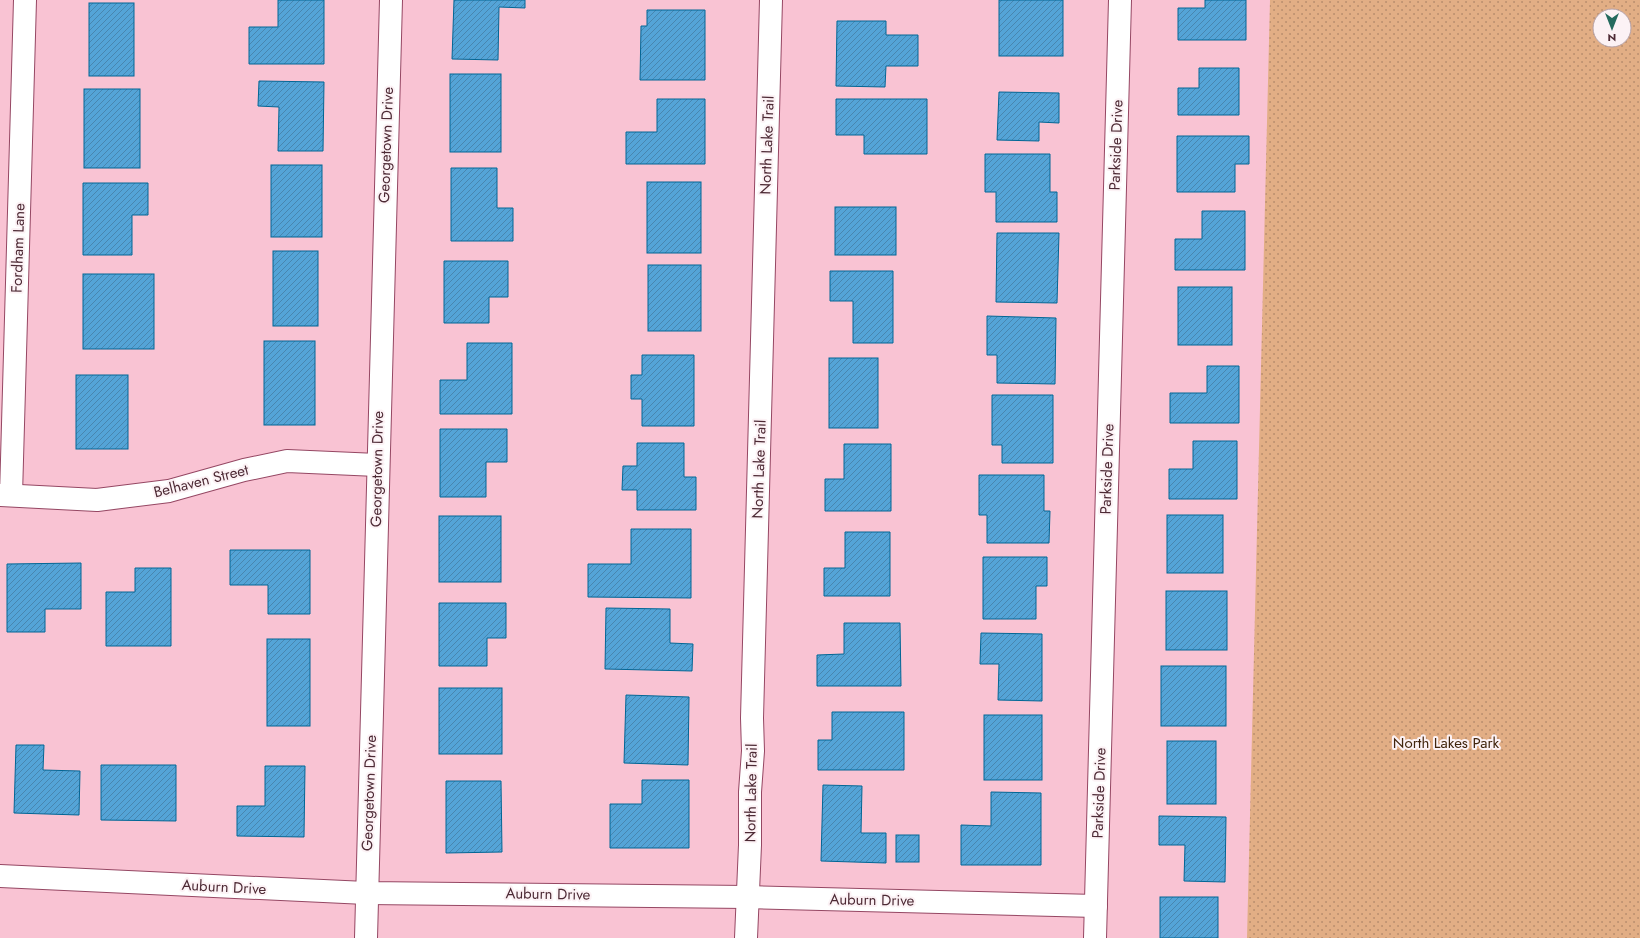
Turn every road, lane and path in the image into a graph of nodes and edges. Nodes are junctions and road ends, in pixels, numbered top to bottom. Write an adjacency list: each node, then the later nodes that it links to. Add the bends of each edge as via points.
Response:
1 (25, 0): 6 (street, Fordham Lane)
2 (391, 0): 5 (street, Georgetown Drive)
3 (771, 0): 9 (street, North Lake Trail, via 753,751)
4 (1120, 0): 10 (street, Parkside Drive)
5 (377, 465): 6 (street, Belhaven Street, via 287,461 169,491 97,500); 8 (street, Georgetown Drive)
6 (5, 495)
7 (0, 876): 8 (street, Auburn Drive)
8 (366, 893): 9 (street, Auburn Drive); 11 (street, Georgetown Drive)
9 (747, 897): 10 (street, Auburn Drive); 12 (street, North Lake Trail)
10 (1096, 906): 13 (street, Parkside Drive)
11 (366, 938)
12 (746, 938)
13 (1095, 938)

